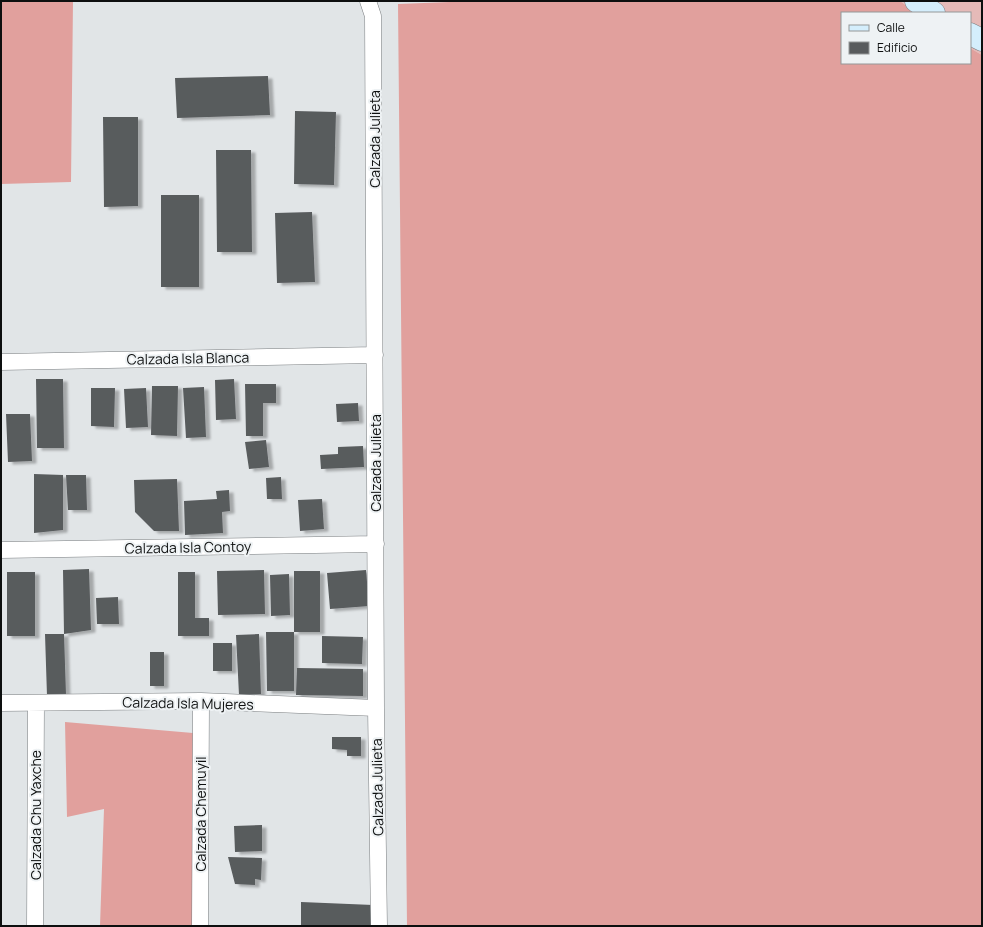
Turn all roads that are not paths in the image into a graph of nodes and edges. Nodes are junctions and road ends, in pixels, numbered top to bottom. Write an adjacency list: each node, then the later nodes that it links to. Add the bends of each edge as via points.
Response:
1 (368, 1): 6 (street, Calzada Julieta, via 373,16)
2 (916, 1): 3 (main road)
3 (932, 12)
4 (971, 34): 5 (main road)
5 (982, 40)
6 (375, 354): 7 (street, Calzada Isla Blanca); 8 (street, Calzada Julieta)
7 (1, 362)
8 (376, 544): 9 (street, Calzada Isla Contoy); 13 (street, Calzada Julieta)
9 (1, 550)
10 (200, 701): 12 (street, Calzada Isla Mujeres); 13 (street, Calzada Isla Mujeres); 15 (street, Calzada Chemuyil)
11 (1, 703): 12 (street, Calzada Isla Mujeres)
12 (36, 703): 14 (street, Calzada Chu Yaxche)
13 (376, 708): 16 (street, Calzada Julieta)
14 (35, 926)
15 (200, 926)
16 (378, 926)

